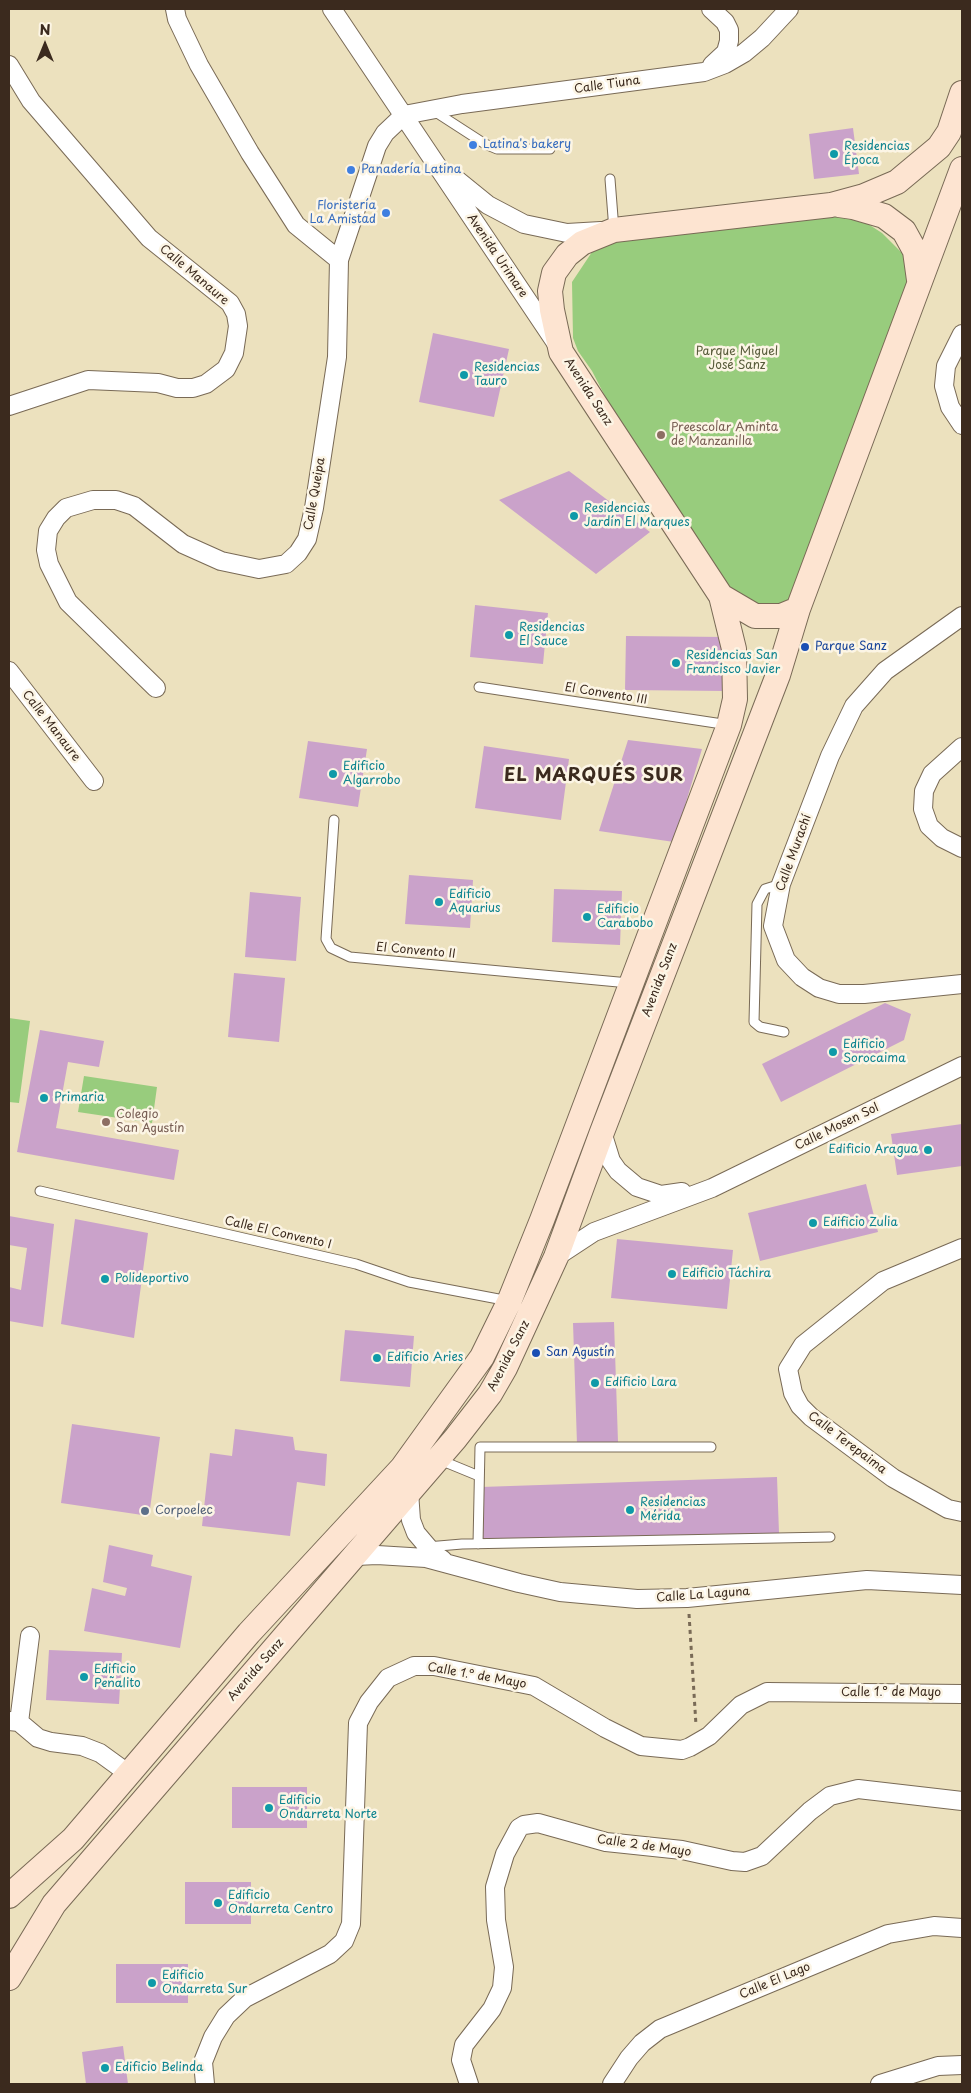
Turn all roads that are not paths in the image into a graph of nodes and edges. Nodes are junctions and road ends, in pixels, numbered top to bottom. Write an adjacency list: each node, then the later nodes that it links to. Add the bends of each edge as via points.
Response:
1 (175, 9): 16 (street, via 200,64 296,225)
2 (332, 9): 9 (street, Avenida Urimare)
3 (711, 9): 6 (street, via 718,13 729,30 729,41 726,52)
4 (789, 9): 6 (street, Calle Tiuna, via 744,53)
5 (9, 65): 20 (street, Calle Manaure, via 31,102 149,238 230,303 238,326 234,353 226,369 206,384 177,388 158,383 88,380)
6 (704, 72): 8 (street, Calle Tiuna)
7 (962, 93): 14 (street, Avenida Sanz, via 949,132 924,161 897,182 864,196)
8 (432, 110): 9 (street, Calle Tiuna); 10 (lane, via 497,149)
9 (404, 115): 11 (street, Avenida Urimare); 16 (street, Calle Queipa, via 385,133 377,146)
10 (550, 149)
11 (434, 160): 15 (street, Avenida Urimare, via 488,205 524,224 567,233); 19 (street, Avenida Urimare)
12 (962, 169): 17 (street, Avenida Sanz)
13 (610, 179): 15 (lane)
14 (831, 204): 15 (street, Avenida Sanz); 17 (street, Avenida Sanz, via 878,214 904,231 915,251)
15 (614, 230): 19 (street, Avenida Sanz, via 582,243 567,255 554,273 550,291)
16 (339, 260): 27 (street, Calle Queipa, via 338,357 314,508 306,539 298,553 286,564 259,569 222,561 182,544 134,506 116,500 93,500 66,508 48,531 46,550 49,564 68,602)
17 (920, 282): 23 (street, Avenida Sanz)
18 (962, 334): 21 (street, via 946,366 944,386 950,407)
19 (561, 352): 22 (street, Avenida Sanz)
20 (9, 406)
21 (962, 424)
22 (721, 596): 23 (street, Avenida Sanz, via 755,616 781,616); 28 (street, Avenida Sanz, via 734,649 735,699)
23 (798, 609): 38 (street, Avenida Sanz, via 778,675)
24 (962, 616): 33 (street, Calle Murachí, via 885,671 854,706 830,756)
25 (9, 671): 30 (street, Calle Manaure)
26 (479, 687): 28 (lane, El Convento III)
27 (156, 688)
28 (729, 725): 34 (street, Avenida Sanz)
29 (962, 747): 32 (street, via 932,774 924,791 923,809 929,826 942,838)
30 (94, 781)
31 (334, 820): 34 (lane, El Convento II, via 326,939 331,948 350,957)
32 (962, 848)
33 (781, 884): 35 (street, Calle Murachí, via 773,926 778,942 786,960 802,977 819,988 840,994 864,994); 36 (lane, via 765,889 757,904 754,1022 760,1027)
34 (631, 983): 43 (street, Avenida Sanz)
35 (962, 984)
36 (784, 1032)
37 (962, 1066): 39 (street, Calle Mosen Sol)
38 (602, 1132): 39 (street, Calle Mosen Sol, via 618,1172 637,1187 661,1195); 42 (street, Avenida Sanz)
39 (712, 1188): 42 (street, Calle Mosen Sol, via 594,1232)
40 (40, 1191): 43 (lane, Calle El Convento I, via 356,1264 409,1282)
41 (962, 1248): 48 (street, Calle Terepaima, via 883,1281 803,1344 788,1370 793,1393 811,1417 893,1478 948,1509)
42 (556, 1257): 45 (street, Avenida Sanz, via 516,1346 490,1394)
43 (509, 1302): 58 (street, Avenida Sanz, via 482,1356 402,1468 249,1633)
44 (711, 1447): 46 (lane, via 483,1447 479,1449)
45 (437, 1459): 46 (lane); 47 (street, Avenida Sanz)
46 (479, 1476): 50 (lane)
47 (409, 1492): 51 (street, Calle La Laguna, via 411,1520); 52 (street, Avenida Sanz)
48 (962, 1512)
49 (830, 1537): 50 (lane)
50 (478, 1544): 51 (lane)
51 (427, 1547): 53 (street, Calle La Laguna)
52 (356, 1556): 53 (street, Calle La Laguna, via 402,1555); 62 (street, Avenida Sanz, via 54,1904)
53 (447, 1563): 54 (street, Calle La Laguna, via 560,1592 637,1599 688,1598 867,1580)
54 (962, 1585)
55 (30, 1636): 57 (street)
56 (962, 1694): 64 (street, Calle 1.° de Mayo, via 767,1692 741,1705 709,1736 682,1750 641,1746 534,1686 434,1666 414,1666 388,1678 358,1723 350,1924 344,1941 330,1954 245,1998 226,2016 203,2062)
57 (14, 1721): 58 (street, via 38,1738 82,1746 100,1753)
58 (129, 1774): 60 (street, Avenida Sanz, via 73,1839)
59 (962, 1801): 65 (street, Calle 2 de Mayo, via 858,1789 830,1796 810,1810 762,1856 746,1862 682,1850 606,1842 538,1823 524,1825 505,1854 495,1888 496,1920 504,1967 502,1988 492,2008 464,2045 461,2060)
60 (12, 1890)
61 (962, 1928): 66 (street, Calle El Lago, via 934,1926 888,1934 660,2029 642,2043)
62 (11, 1972)
63 (962, 2064): 67 (street, via 938,2066)
64 (205, 2084)
65 (468, 2084)
66 (612, 2084)
67 (880, 2084)

